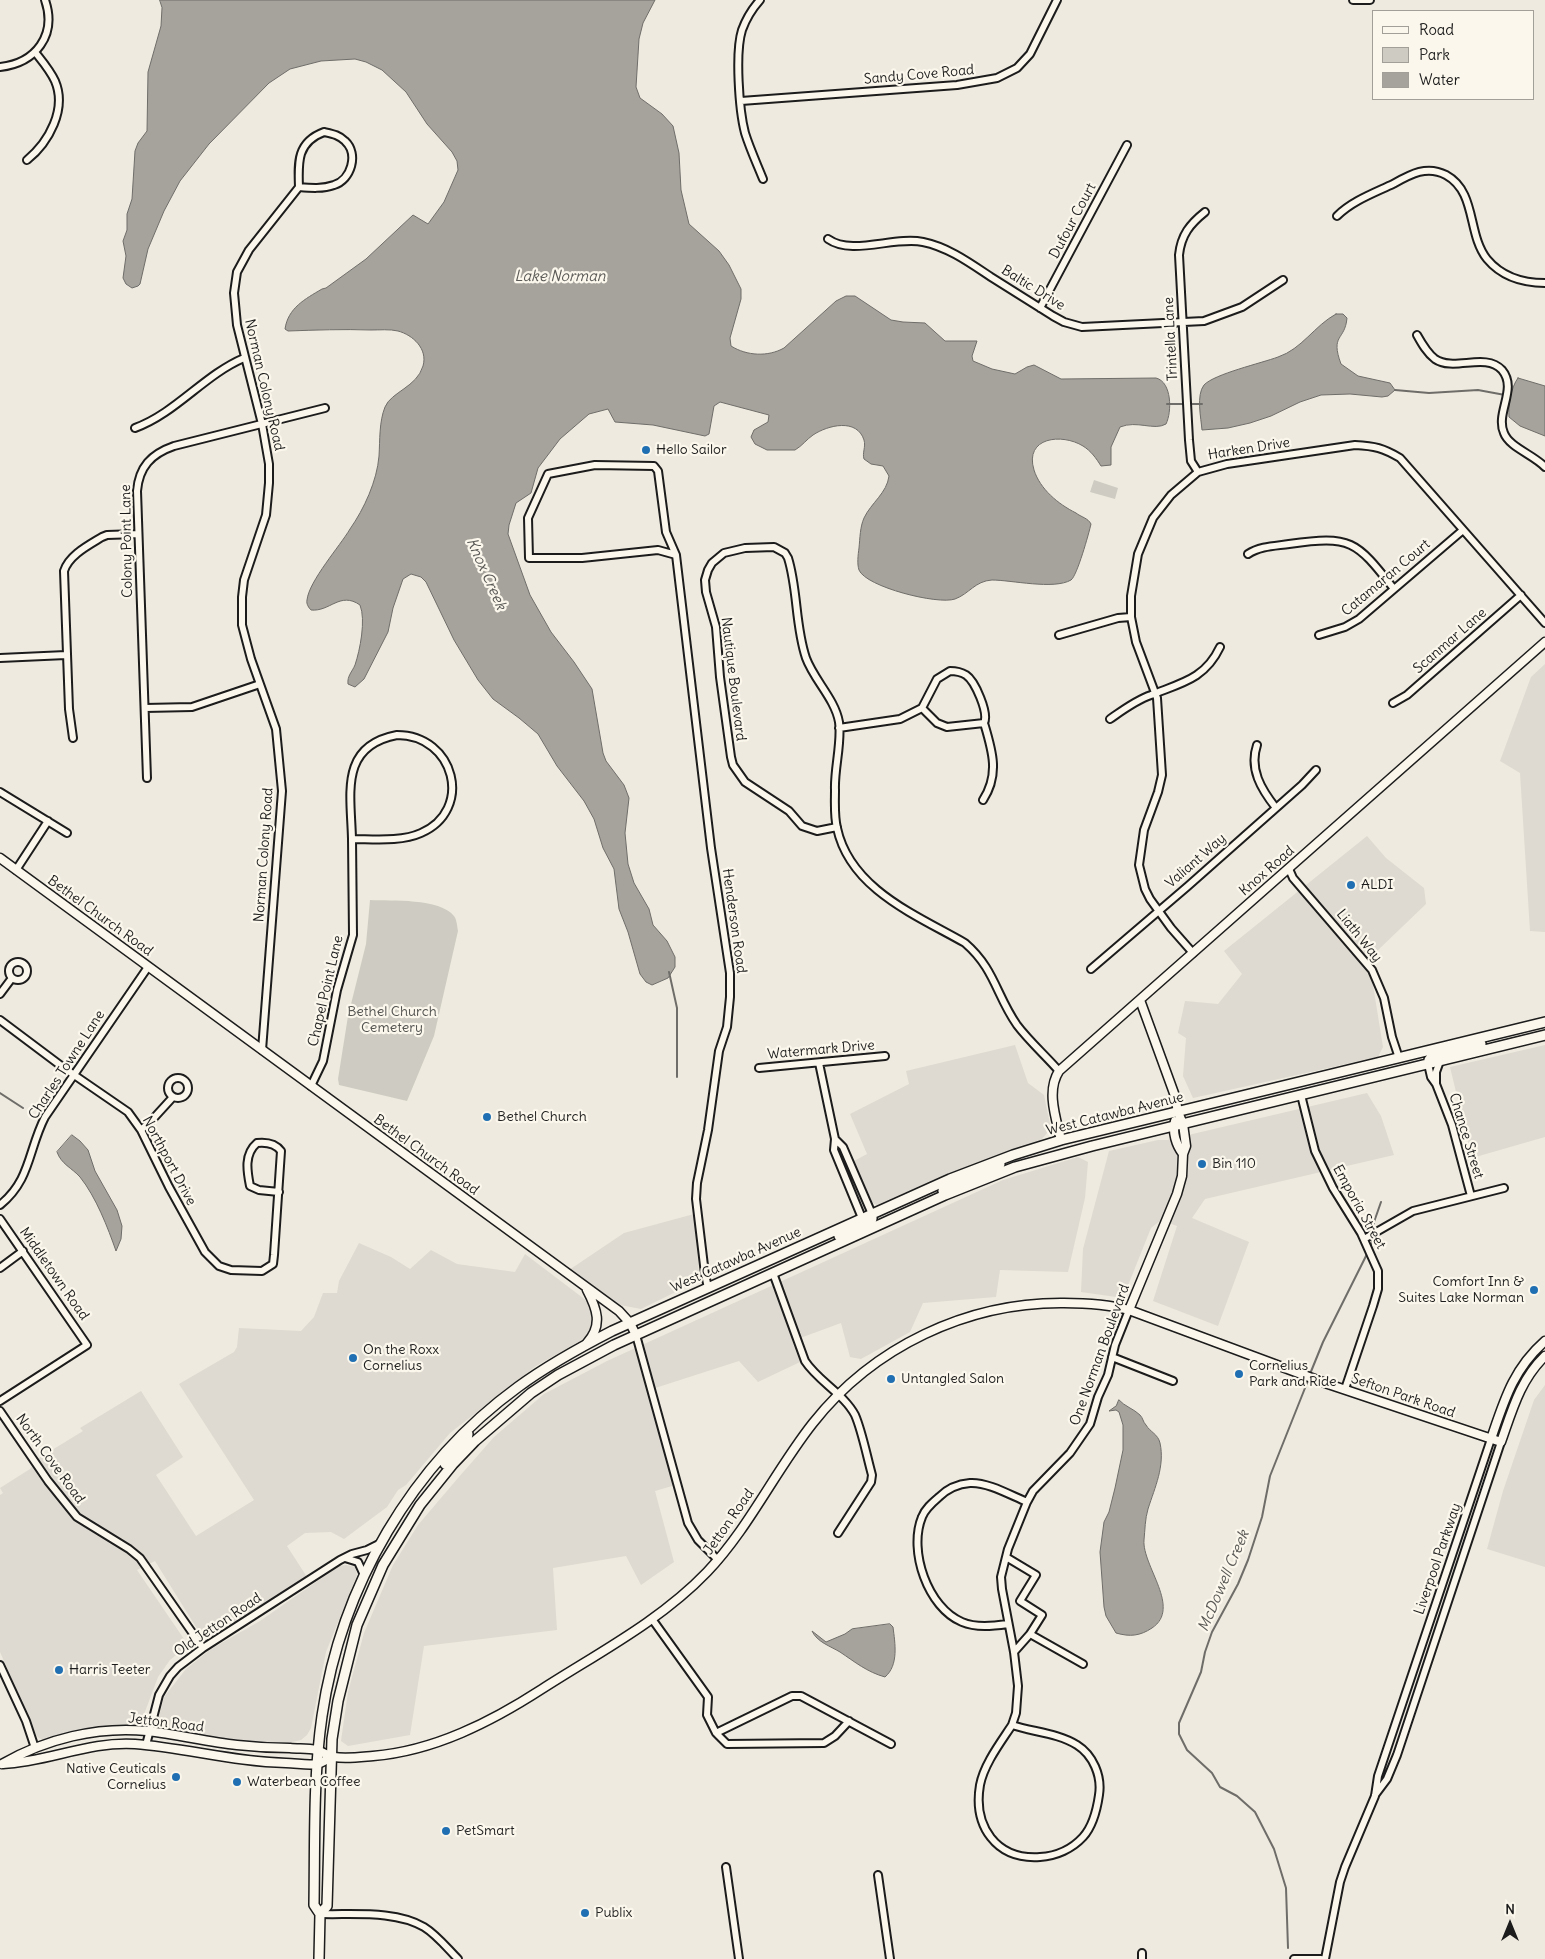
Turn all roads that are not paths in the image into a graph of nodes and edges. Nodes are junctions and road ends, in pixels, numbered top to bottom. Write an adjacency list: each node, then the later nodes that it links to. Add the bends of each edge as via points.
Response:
1 (45, 0): 6 (street, via 48,27)
2 (760, 0): 8 (street, via 741,34)
3 (1057, 0): 8 (street, Sandy Cove Road, via 1030,54 1017,68 998,78 948,86)
4 (1353, 0): 5 (street)
5 (1370, 0)
6 (36, 52): 7 (street, via 18,64); 10 (street, via 51,72 59,102 52,130 38,152)
7 (0, 67)
8 (741, 101): 11 (street, via 746,134)
9 (1127, 145): 18 (street, Dufour Court)
10 (27, 160)
11 (764, 179)
12 (299, 187): 12 (street, via 335,185 346,178 352,165 352,153 347,142 336,134 324,132 313,136 305,144 300,158); 21 (street, Norman Colony Road, via 249,250 237,272 234,307)
13 (1205, 212): 19 (street, Trintella Lane, via 1190,225 1180,248)
14 (1337, 216): 17 (street, via 1349,206 1418,171 1444,174 1461,188 1487,258 1516,280)
15 (828, 239): 18 (street, Baltic Drive, via 854,246 908,240 937,246 963,258)
16 (1283, 280): 19 (street, Baltic Drive, via 1232,312 1204,321)
17 (1545, 283)
18 (1040, 308): 19 (street, Baltic Drive, via 1064,322 1082,327)
19 (1183, 323): 26 (street, Trintella Lane, via 1191,461)
20 (1417, 335): 25 (street, via 1438,361 1489,363 1500,369 1507,387 1501,420 1503,433)
21 (244, 358): 23 (street, Norman Colony Road); 24 (street, via 228,365 151,422)
22 (325, 408): 23 (street, Colony Point Lane)
23 (262, 424): 28 (street, Colony Point Lane, via 164,449 148,460 138,480); 41 (street, Norman Colony Road, via 269,464 268,505 244,580 242,616 246,643)
24 (135, 428)
25 (1545, 467)
26 (1198, 472): 27 (street, Harken Drive, via 1212,466 1356,445 1386,449 1400,458); 33 (street, Harken Drive, via 1171,495 1148,526 1134,568)
27 (1464, 530): 31 (street, Catamaran Court); 32 (street, Harken Drive)
28 (137, 534): 39 (street, via 102,537 65,566); 44 (street, Colony Point Lane)
29 (1248, 554): 31 (street, via 1260,548 1309,541 1345,541 1363,552)
30 (676, 555): 30 (street, Henderson Road, via 666,532 658,471 654,466 595,465 548,474 528,518 529,558 582,558 658,550); 108 (street, Henderson Road, via 711,848 730,973 727,1026 719,1051 708,1130 696,1183)
31 (1394, 589): 35 (street, Catamaran Court, via 1352,624)
32 (1522, 595): 34 (street, Harken Drive); 43 (street, Scanmar Lane, via 1407,695)
33 (1131, 616): 36 (street); 42 (street, Harken Drive, via 1136,642)
34 (1545, 623)
35 (1319, 634)
36 (1058, 635)
37 (1545, 642): 61 (street, Knox Road)
38 (1220, 647): 42 (street, via 1204,670 1191,680)
39 (66, 656): 40 (street); 49 (street)
40 (0, 658)
41 (260, 684): 44 (street, via 192,707); 74 (street, Norman Colony Road, via 276,729 282,791)
42 (1156, 693): 46 (street, via 1136,701); 63 (street, Harken Drive, via 1162,775 1144,830 1140,865 1145,889)
43 (1393, 703)
44 (145, 708): 52 (street, Colony Point Lane)
45 (922, 708): 47 (street, via 946,727); 47 (street, via 937,678 956,671 965,674 975,686 986,715); 48 (street, via 900,719)
46 (1110, 719)
47 (984, 723): 54 (street, via 993,769 991,787)
48 (839, 728): 57 (street, Nautique Boulevard, via 834,788); 57 (street, Nautique Boulevard, via 834,707 804,650 785,553 766,546 724,553 712,563 705,580 716,627 733,765 745,782 788,811 802,826 817,831)
49 (73, 738)
50 (1257, 745): 55 (street, via 1254,762 1259,784)
51 (1316, 770): 55 (street, Valiant Way)
52 (147, 778)
53 (0, 792): 56 (street)
54 (983, 800)
55 (1276, 808): 63 (street, Valiant Way)
56 (48, 821): 58 (street); 62 (street)
57 (837, 827): 81 (street, Nautique Boulevard, via 847,855 867,881 973,951 991,974 1016,1023)
58 (68, 833)
59 (352, 839): 59 (street, Chapel Point Lane, via 403,838 419,834 437,822 449,804 452,780 447,763 436,749 420,739 397,735 364,751 354,766 350,782); 84 (street, Chapel Point Lane, via 353,935 337,990 323,1060)
60 (0, 858): 62 (street, Bethel Church Road)
61 (1289, 869): 64 (street, Knox Road); 76 (street, Liath Way, via 1292,878 1372,970 1384,998)
62 (16, 870): 65 (street, Bethel Church Road)
63 (1158, 911): 64 (street, Harken Drive); 66 (street, Valiant Way)
64 (1193, 953): 69 (street, Knox Road)
65 (148, 967): 74 (street, Bethel Church Road); 82 (street, Charles Towne Lane)
66 (1090, 969)
67 (12, 978): 68 (street)
68 (0, 994)
69 (1140, 1000): 81 (street, Knox Road); 88 (street, One Norman Boulevard)
70 (0, 1020): 82 (street, Northport Drive)
71 (1545, 1022): 72 (main road, West Catawba Avenue)
72 (1496, 1034): 76 (main road, West Catawba Avenue); 79 (main road, via 1483,1044 1432,1057)
73 (1545, 1035): 77 (main road, West Catawba Avenue)
74 (262, 1050): 84 (street, Bethel Church Road)
75 (885, 1056): 78 (street, Watermark Drive)
76 (1400, 1058): 85 (main road, via 1397,1066 1343,1080); 88 (main road, West Catawba Avenue)
77 (1440, 1061): 79 (main road, West Catawba Avenue); 83 (street, Chance Street)
78 (819, 1063): 80 (street, Watermark Drive); 91 (street)
79 (1428, 1064): 83 (street, Chance Street); 85 (main road, West Catawba Avenue)
80 (759, 1068)
81 (1059, 1071): 92 (street, via 1052,1095)
82 (74, 1075): 90 (street, Northport Drive, via 120,1105); 98 (street, Charles Towne Lane, via 42,1124 20,1184)
83 (1436, 1084): 97 (street, Chance Street, via 1452,1125)
84 (311, 1086): 107 (street, Bethel Church Road)
85 (1323, 1090): 86 (main road, West Catawba Avenue)
86 (1301, 1095): 89 (main road, West Catawba Avenue); 102 (street, Emporia Street, via 1315,1151)
87 (173, 1097): 90 (street)
88 (1178, 1112): 89 (street, One Norman Boulevard); 92 (main road, West Catawba Avenue)
89 (1179, 1125): 96 (main road, West Catawba Avenue, via 1046,1158); 109 (street, One Norman Boulevard, via 1186,1146 1182,1176)
90 (140, 1130): 95 (street, Northport Drive, via 205,1252 218,1266 231,1270 262,1271 273,1264)
91 (835, 1139): 99 (street, via 843,1147); 100 (street, via 834,1150)
92 (1061, 1140): 93 (main road, West Catawba Avenue)
93 (1013, 1155): 96 (main road, via 997,1166 947,1187 943,1191); 99 (main road, West Catawba Avenue, via 958,1175)
94 (1504, 1188): 97 (street)
95 (278, 1192): 95 (street, via 281,1151 277,1146 257,1142 248,1155 250,1186)
96 (945, 1195): 104 (main road, West Catawba Avenue)
97 (1471, 1196): 102 (street, via 1413,1211)
98 (0, 1205)
99 (872, 1214): 100 (main road, West Catawba Avenue); 104 (main road, via 868,1222 819,1246)
100 (862, 1218): 108 (main road, West Catawba Avenue)
101 (0, 1219): 103 (street, Middletown Road)
102 (1364, 1239): 117 (street, Emporia Street, via 1378,1271 1378,1289)
103 (23, 1251): 105 (street); 119 (street, Middletown Road, via 87,1344)
104 (805, 1258): 106 (main road, West Catawba Avenue)
105 (0, 1268)
106 (773, 1273): 111 (main road, West Catawba Avenue); 118 (street, via 805,1361)
107 (586, 1288): 110 (street, Bethel Church Road); 113 (street, via 598,1322 595,1333)
108 (708, 1288): 110 (main road, West Catawba Avenue)
109 (1129, 1310): 115 (street, One Norman Boulevard); 117 (street, Sefton Park Road); 118 (street, Jetton Road, via 1100,1304 1052,1303 1014,1307 966,1318 896,1349)
110 (630, 1323): 111 (street, Bethel Church Road); 113 (main road, West Catawba Avenue)
111 (636, 1335): 125 (main road, West Catawba Avenue, via 558,1375 513,1407 452,1464); 130 (street, Bethel Church Road, via 688,1523 698,1540)
112 (1545, 1341): 122 (street, Liverpool Parkway, via 1516,1375)
113 (586, 1344): 121 (main road, West Catawba Avenue, via 517,1387)
114 (1545, 1356): 123 (street, Liverpool Parkway, via 1520,1389)
115 (1112, 1357): 116 (street); 124 (street, One Norman Boulevard, via 1090,1424 1070,1453)
116 (1172, 1381)
117 (1345, 1389): 122 (street, Sefton Park Road)
118 (837, 1395): 126 (street, via 854,1415 872,1475 872,1482); 130 (street, Jetton Road, via 799,1442)
119 (0, 1401)
120 (0, 1410): 135 (street, North Cove Road, via 77,1517 140,1558)
121 (466, 1431): 125 (main road, via 468,1438 433,1479); 127 (main road, West Catawba Avenue, via 419,1485)
122 (1491, 1439): 123 (street, Sefton Park Road); 150 (street, Liverpool Parkway, via 1378,1776)
123 (1501, 1442): 150 (street, Liverpool Parkway, via 1397,1755 1388,1779)
124 (1027, 1502): 128 (street, One Norman Boulevard); 133 (street, via 982,1484 961,1484 932,1503 925,1511 919,1529 924,1575 932,1596 945,1612 964,1623 980,1626)
125 (420, 1505): 147 (main road, West Catawba Avenue, via 383,1565 357,1625 338,1701)
126 (838, 1533)
127 (381, 1543): 129 (street, Old Jetton Road); 131 (main road, West Catawba Avenue)
128 (1006, 1557): 133 (street, One Norman Boulevard, via 1001,1577); 134 (street, via 1036,1575 1020,1601 1042,1614)
129 (346, 1558): 131 (street, via 358,1562); 135 (street, Old Jetton Road)
130 (718, 1560): 132 (street, Jetton Road, via 680,1599)
131 (364, 1575): 146 (main road, West Catawba Avenue, via 345,1622 331,1670)
132 (652, 1619): 142 (street, via 708,1698 707,1715); 147 (street, Jetton Road, via 516,1706 477,1727 385,1755)
133 (1008, 1624): 136 (street, One Norman Boulevard)
134 (1030, 1634): 136 (street); 137 (street)
135 (203, 1648): 141 (street, Old Jetton Road, via 178,1667 164,1685 154,1707)
136 (1014, 1652): 140 (street, One Norman Boulevard, via 1018,1694)
137 (1083, 1664)
138 (0, 1665): 145 (street)
139 (849, 1721): 142 (street, via 824,1743 727,1744); 142 (street, via 801,1696 792,1696); 143 (street)
140 (1012, 1725): 140 (street, One Norman Boulevard, via 980,1784 980,1807 985,1829 996,1844 1011,1854 1033,1857 1059,1854 1084,1836 1092,1822 1100,1791 1098,1773 1077,1744)
141 (149, 1731): 144 (street, Old Jetton Road); 145 (street, Jetton Road, via 92,1732); 146 (street, Jetton Road, via 234,1745)
142 (716, 1733)
143 (891, 1744)
144 (146, 1746): 148 (street, Jetton Road, via 105,1745 21,1763); 149 (street, Jetton Road, via 244,1761)
145 (35, 1748): 148 (street, Jetton Road)
146 (318, 1750): 147 (street, Jetton Road); 149 (main road, West Catawba Avenue)
147 (331, 1757): 149 (street, Jetton Road); 153 (main road, West Catawba Avenue, via 326,1906)
148 (1, 1764)
149 (317, 1764): 153 (main road, West Catawba Avenue, via 314,1904)
150 (1375, 1796): 160 (street, Liverpool Parkway, via 1345,1867)
151 (726, 1867): 156 (street)
152 (878, 1875): 157 (street)
153 (320, 1914): 154 (main road, West Catawba Avenue); 155 (street, via 384,1916 420,1925)
154 (319, 1959)
155 (458, 1959)
156 (739, 1959)
157 (890, 1959)
158 (1294, 1959): 159 (street)
159 (1321, 1959)
160 (1325, 1959)

